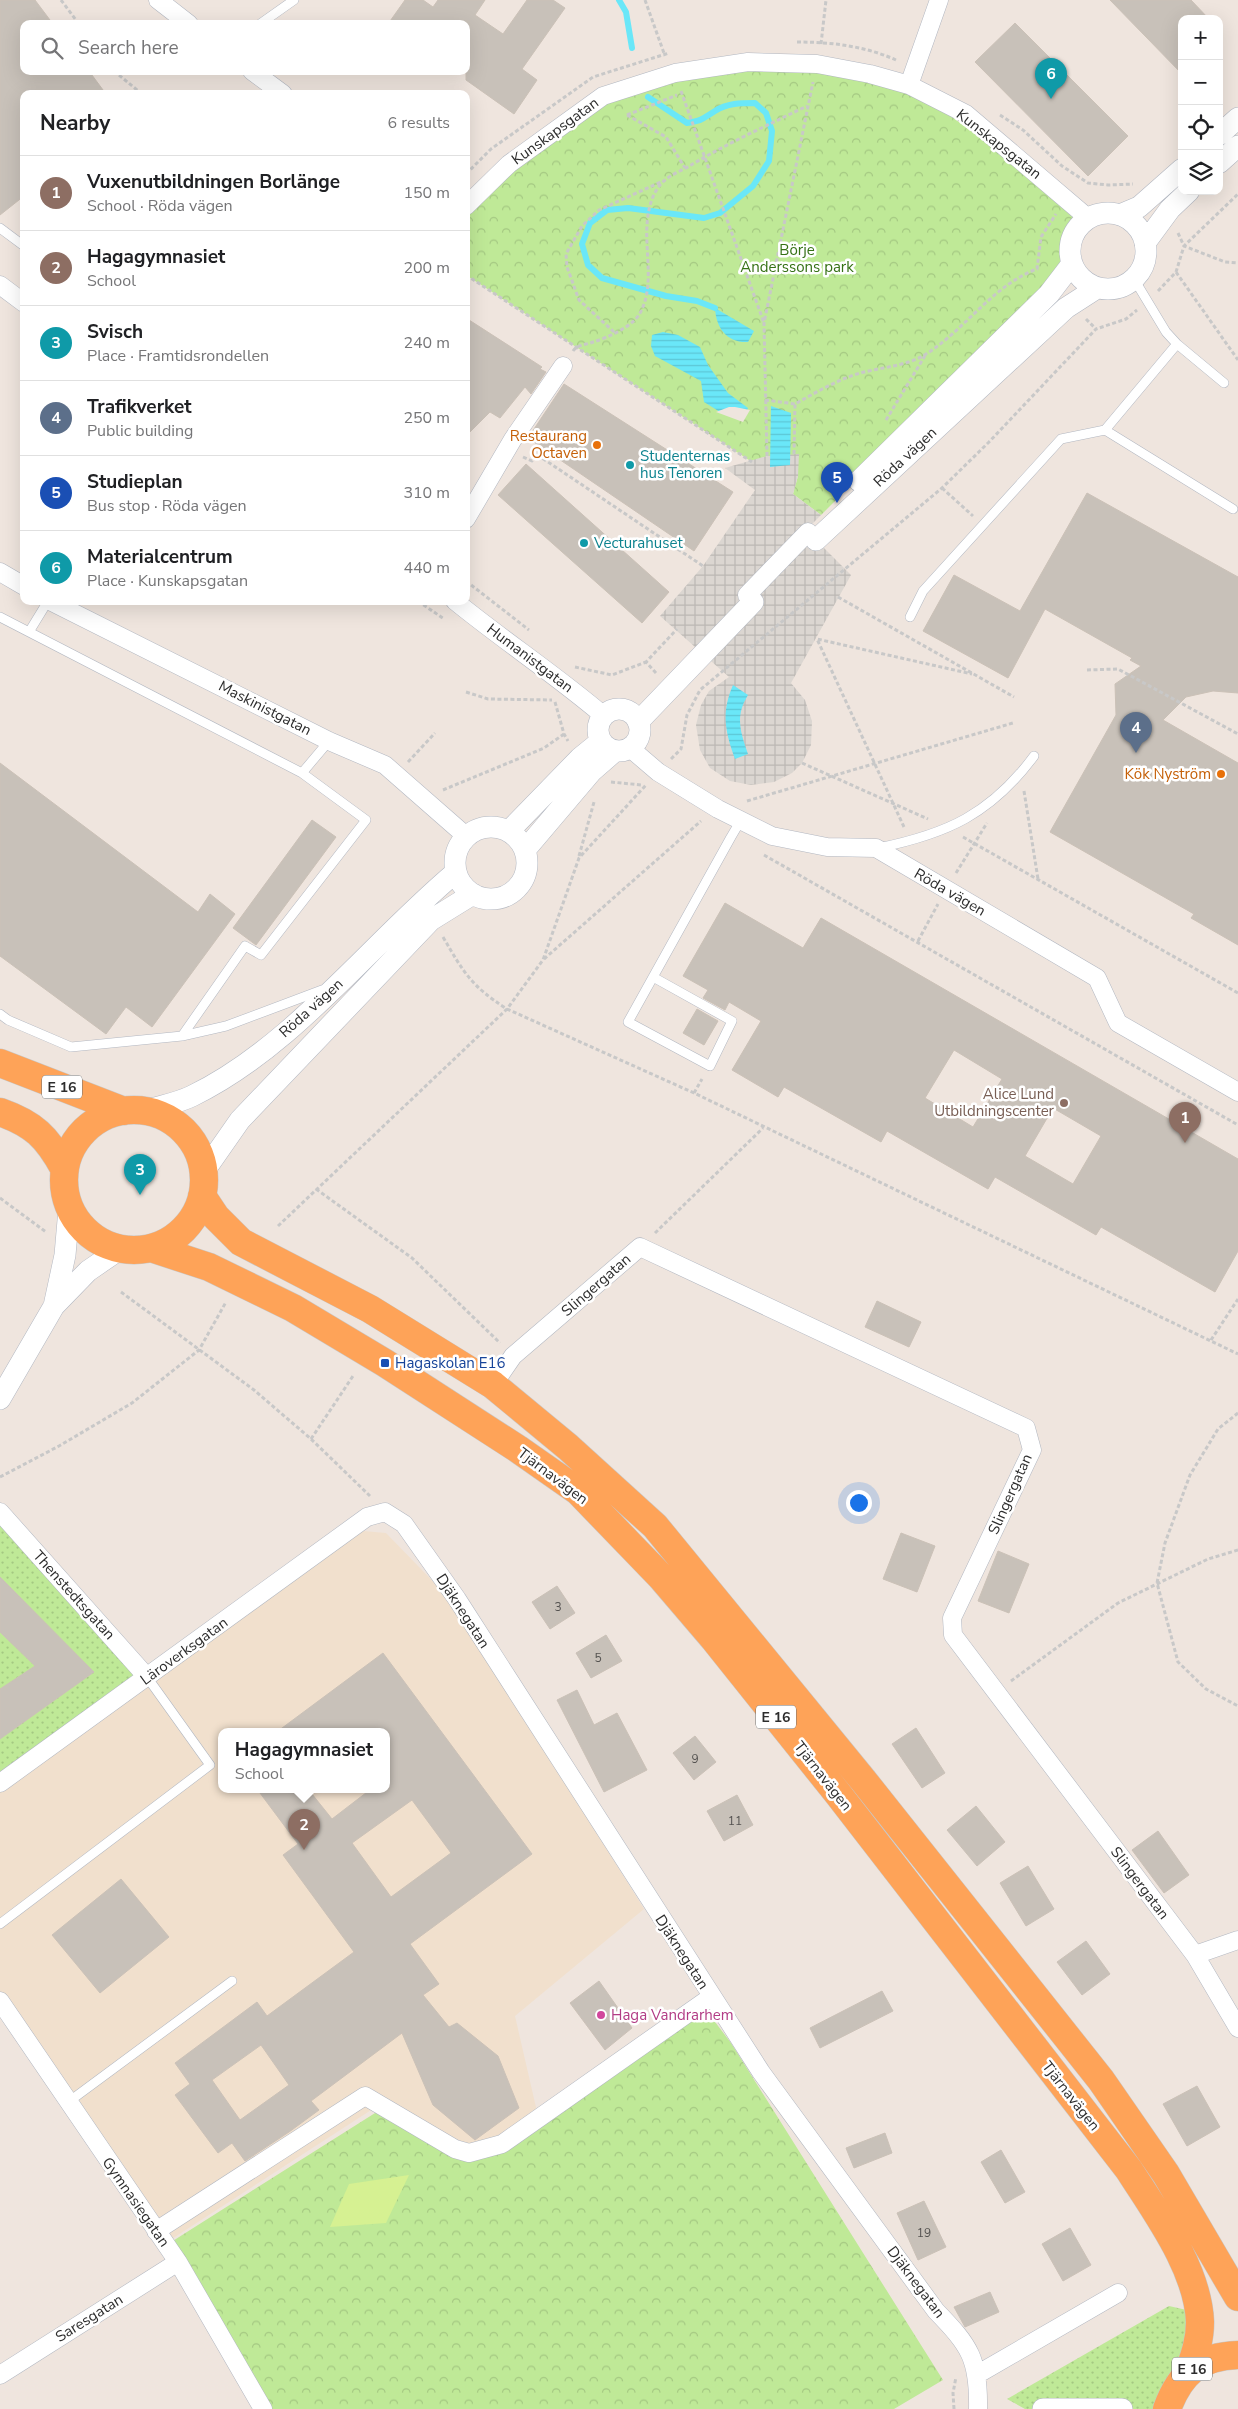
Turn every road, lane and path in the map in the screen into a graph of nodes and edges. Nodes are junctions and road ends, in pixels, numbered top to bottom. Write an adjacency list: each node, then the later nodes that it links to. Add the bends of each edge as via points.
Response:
1 (61, 0): 7 (path)
2 (158, 0): 8 (street)
3 (294, 0): 9 (lane)
4 (644, 0): 11 (path, via 664,54)
5 (826, 0): 10 (path)
6 (939, 0): 14 (street)
7 (76, 20)
8 (184, 20)
9 (266, 20)
10 (817, 64): 11 (street, Kunskapsgatan, via 748,62); 14 (street, Kunskapsgatan); 18 (path)
11 (675, 73): 17 (path); 31 (street, Kunskapsgatan, via 603,96 509,164)
12 (119, 75): 15 (path)
13 (257, 75): 16 (street)
14 (909, 84): 30 (street, Kunskapsgatan, via 966,114)
15 (137, 90)
16 (278, 90)
17 (682, 93): 22 (path); 24 (path, via 628,115 666,137)
18 (807, 106): 22 (path); 47 (path)
19 (1238, 118): 20 (street)
20 (1223, 131)
21 (1238, 146): 23 (street)
22 (705, 157): 24 (path); 47 (path)
23 (1223, 159)
24 (685, 168): 26 (path)
25 (1178, 172): 32 (street, via 1139,207)
26 (665, 180): 48 (path, via 650,203 647,224 649,280 644,299 637,318); 48 (path, via 599,210 582,226 566,254 567,267 579,300)
27 (1088, 183): 30 (path)
28 (1238, 194): 37 (path)
29 (1185, 195): 36 (street, via 1170,209)
30 (1069, 201): 33 (street, Kunskapsgatan); 51 (path, via 1052,218 1041,237 1037,268 1019,275 956,332)
31 (470, 202)
32 (1120, 215): 33 (street); 36 (street, via 1132,221)
33 (1088, 218): 39 (street, via 1078,227 1071,241)
34 (0, 228): 35 (lane)
35 (20, 243)
36 (1146, 243): 42 (street, via 1142,269)
37 (1184, 246): 38 (path, via 1225,262); 40 (path)
38 (1238, 263)
39 (1072, 264): 44 (street, via 1086,283); 67 (street, Röda vägen, via 1049,294)
40 (1176, 272): 46 (path); 52 (path)
41 (470, 278): 50 (path)
42 (1134, 279): 44 (street, via 1117,289); 46 (lane)
43 (0, 285): 45 (street)
44 (1097, 288): 67 (street, Röda vägen, via 1066,308)
45 (20, 300)
46 (1149, 300): 49 (lane, via 1166,332); 63 (path, via 1126,319 1096,329)
47 (764, 323): 55 (path)
48 (614, 332): 50 (path)
49 (1177, 344): 54 (lane); 58 (lane)
50 (576, 347): 61 (path)
51 (926, 354): 56 (path, via 907,363 835,382); 57 (path)
52 (1238, 360)
53 (562, 366): 65 (street, via 513,439)
54 (1224, 383)
55 (765, 400): 56 (path); 60 (path)
56 (795, 404): 59 (path)
57 (886, 420)
58 (1105, 430): 64 (lane); 66 (lane, via 1062,439)
59 (794, 454)
60 (767, 456)
61 (752, 462)
62 (518, 464): 68 (path, via 523,457 532,461 536,454)
63 (942, 488): 66 (path); 104 (path, via 700,690 688,715 681,749)
64 (1233, 509)
65 (470, 512)
66 (983, 524): 79 (lane, via 923,591)
67 (812, 536): 73 (street, Röda vägen)
68 (703, 566)
69 (0, 572): 70 (street)
70 (20, 584)
71 (470, 584): 82 (path)
72 (838, 597): 86 (path)
73 (750, 598): 92 (street, Röda vägen)
74 (46, 605): 81 (lane)
75 (57, 605): 97 (street, Maskinistgatan)
76 (424, 605): 80 (path)
77 (461, 605): 91 (street, Humanistgatan, via 566,683)
78 (0, 617): 81 (lane)
79 (910, 617)
80 (450, 624)
81 (29, 632): 103 (lane)
82 (536, 636)
83 (646, 662): 84 (path, via 612,675)
84 (574, 667)
85 (1087, 670): 96 (path, via 1118,669)
86 (972, 674): 89 (path); 101 (path, via 817,639)
87 (466, 692): 90 (path, via 488,699)
88 (548, 694): 90 (path)
89 (1014, 697)
90 (554, 700): 95 (path)
91 (604, 716): 92 (street, via 616,710); 98 (street, via 598,728)
92 (634, 718): 98 (street, via 639,737)
93 (1013, 723): 101 (path)
94 (435, 734): 106 (path)
95 (564, 734): 102 (path); 109 (path, via 544,748)
96 (1238, 734)
97 (329, 740): 103 (lane); 106 (street, Maskinistgatan, via 385,765)
98 (615, 746): 102 (street); 104 (street, Röda vägen)
99 (1034, 756): 105 (lane)
100 (802, 763): 107 (path)
101 (876, 765): 107 (path); 111 (path)
102 (591, 770): 108 (path); 117 (street); 123 (street); 124 (path)
103 (302, 772): 137 (lane, via 366,820 261,955 245,946)
104 (658, 772): 108 (path); 112 (street, Röda vägen)
105 (1021, 773): 116 (lane, via 982,810); 126 (path)
106 (396, 774): 118 (street, Maskinistgatan)
107 (834, 777): 111 (path); 112 (path)
108 (645, 785): 110 (path); 124 (path)
109 (442, 790)
110 (654, 790)
111 (895, 804): 116 (path); 120 (path)
112 (718, 809): 115 (street, Röda vägen)
113 (695, 815): 131 (path, via 703,820)
114 (990, 819): 121 (path)
115 (741, 820): 119 (lane); 122 (street, Röda vägen, via 772,836 827,847)
116 (949, 829): 120 (lane); 121 (path)
117 (509, 831): 118 (street, via 487,826); 123 (street)
118 (466, 836): 125 (street, via 456,852)
119 (731, 836): 130 (path); 132 (lane)
120 (910, 842): 122 (lane)
121 (975, 844): 126 (path); 127 (path)
122 (876, 848): 127 (street, Röda vägen)
123 (525, 850): 128 (street, via 526,872 514,890 494,899)
124 (578, 858): 131 (path)
125 (456, 872): 128 (street, via 459,881); 133 (street, Röda vägen, via 419,903)
126 (1038, 879): 134 (path)
127 (946, 889): 130 (path); 139 (street, Röda vägen, via 1098,978 1118,1023)
128 (473, 894): 145 (street, Röda vägen, via 431,920 240,1120)
129 (442, 936): 135 (path, via 463,972 481,992)
130 (918, 941): 142 (path)
131 (543, 960): 135 (path)
132 (653, 977): 132 (lane, via 732,1021 710,1066 628,1022)
133 (337, 985): 137 (lane, via 226,1026); 140 (street, Röda vägen, via 251,1062 191,1097)
134 (1238, 993)
135 (507, 1009): 143 (path, via 694,1093); 146 (path)
136 (0, 1014): 137 (lane, via 71,1046)
137 (182, 1036)
138 (0, 1063): 140 (highway, E 16)
139 (1238, 1092)
140 (135, 1111): 144 (highway, via 107,1115 85,1130 70,1151); 145 (highway, via 173,1122 185,1132 194,1144)
141 (0, 1112): 144 (highway, via 18,1118 38,1131 51,1145)
142 (1238, 1125)
143 (763, 1128): 151 (path); 158 (path)
144 (64, 1168): 148 (highway, via 64,1189)
145 (203, 1185): 152 (highway, via 192,1220 169,1241); 163 (highway, Tjärnavägen / E 16, via 216,1218 241,1242 370,1309)
146 (316, 1189): 149 (path); 161 (path, via 412,1258)
147 (0, 1198): 150 (path)
148 (70, 1210): 153 (highway, via 82,1228 99,1242); 157 (street)
149 (278, 1226)
150 (50, 1235)
151 (640, 1247): 161 (street, Slingergatan); 173 (street, Slingergatan, via 1026,1428 1032,1450 952,1618 954,1635)
152 (151, 1248): 153 (highway, via 136,1251); 189 (highway, Tjärnavägen / E 16, via 209,1267 293,1308 518,1449 578,1491 661,1577 838,1794 1129,2170 1187,2270 1197,2302 1200,2323 1197,2350)
153 (120, 1249): 157 (street, via 88,1271)
154 (121, 1292): 159 (path)
155 (228, 1299): 159 (path)
156 (1238, 1299): 158 (path)
157 (54, 1306): 164 (street)
158 (1211, 1340): 160 (path)
159 (199, 1350): 166 (path, via 254,1390); 167 (path, via 132,1403)
160 (1238, 1354)
161 (513, 1356): 163 (street, Slingergatan)
162 (354, 1376): 166 (path)
163 (493, 1385): 187 (highway, Tjärnavägen / E 16, via 655,1526 863,1780 1101,2080 1166,2174)
164 (0, 1399)
165 (1238, 1413): 171 (path, via 1218,1429 1190,1475 1165,1543)
166 (311, 1439): 169 (path)
167 (0, 1476)
168 (0, 1512): 172 (street, Thenstedtsgatan)
169 (385, 1512): 172 (street, Läroverksgatan, via 367,1517); 180 (street, Djäknegatan, via 404,1524 457,1599)
170 (1238, 1550): 171 (path, via 1208,1559)
171 (1157, 1584): 173 (path, via 1118,1603); 174 (path, via 1178,1662 1206,1689)
172 (147, 1677): 175 (street, Läroverksgatan); 176 (lane, via 210,1765)
173 (996, 1692): 178 (street, Slingergatan)
174 (1238, 1706)
175 (0, 1783)
176 (0, 1924)
177 (1238, 1940): 178 (street)
178 (1195, 1955): 182 (street, Slingergatan)
179 (232, 1981): 183 (lane)
180 (711, 1997): 184 (street, via 502,2144 469,2153 455,2149 365,2096); 190 (street, Djäknegatan, via 761,2072 936,2311 965,2343)
181 (0, 2002): 183 (street, Gymnasiegatan)
182 (1238, 2028)
183 (67, 2102): 184 (street, Gymnasiegatan)
184 (156, 2231): 185 (street, Gymnasiegatan)
185 (178, 2262): 191 (street, Saresgatan); 192 (street, Gymnasiegatan)
186 (1118, 2293): 190 (street)
187 (1238, 2297)
188 (1238, 2355): 189 (highway, Tjärnavägen / E 16, via 1205,2361)
189 (1189, 2371): 196 (highway, Tjärnavägen / E 16, via 1174,2388)
190 (978, 2374): 193 (street, Djäknegatan)
191 (0, 2375)
192 (263, 2409)
193 (978, 2409)
194 (1043, 2409): 195 (street)
195 (1122, 2409)
196 (1167, 2409)

